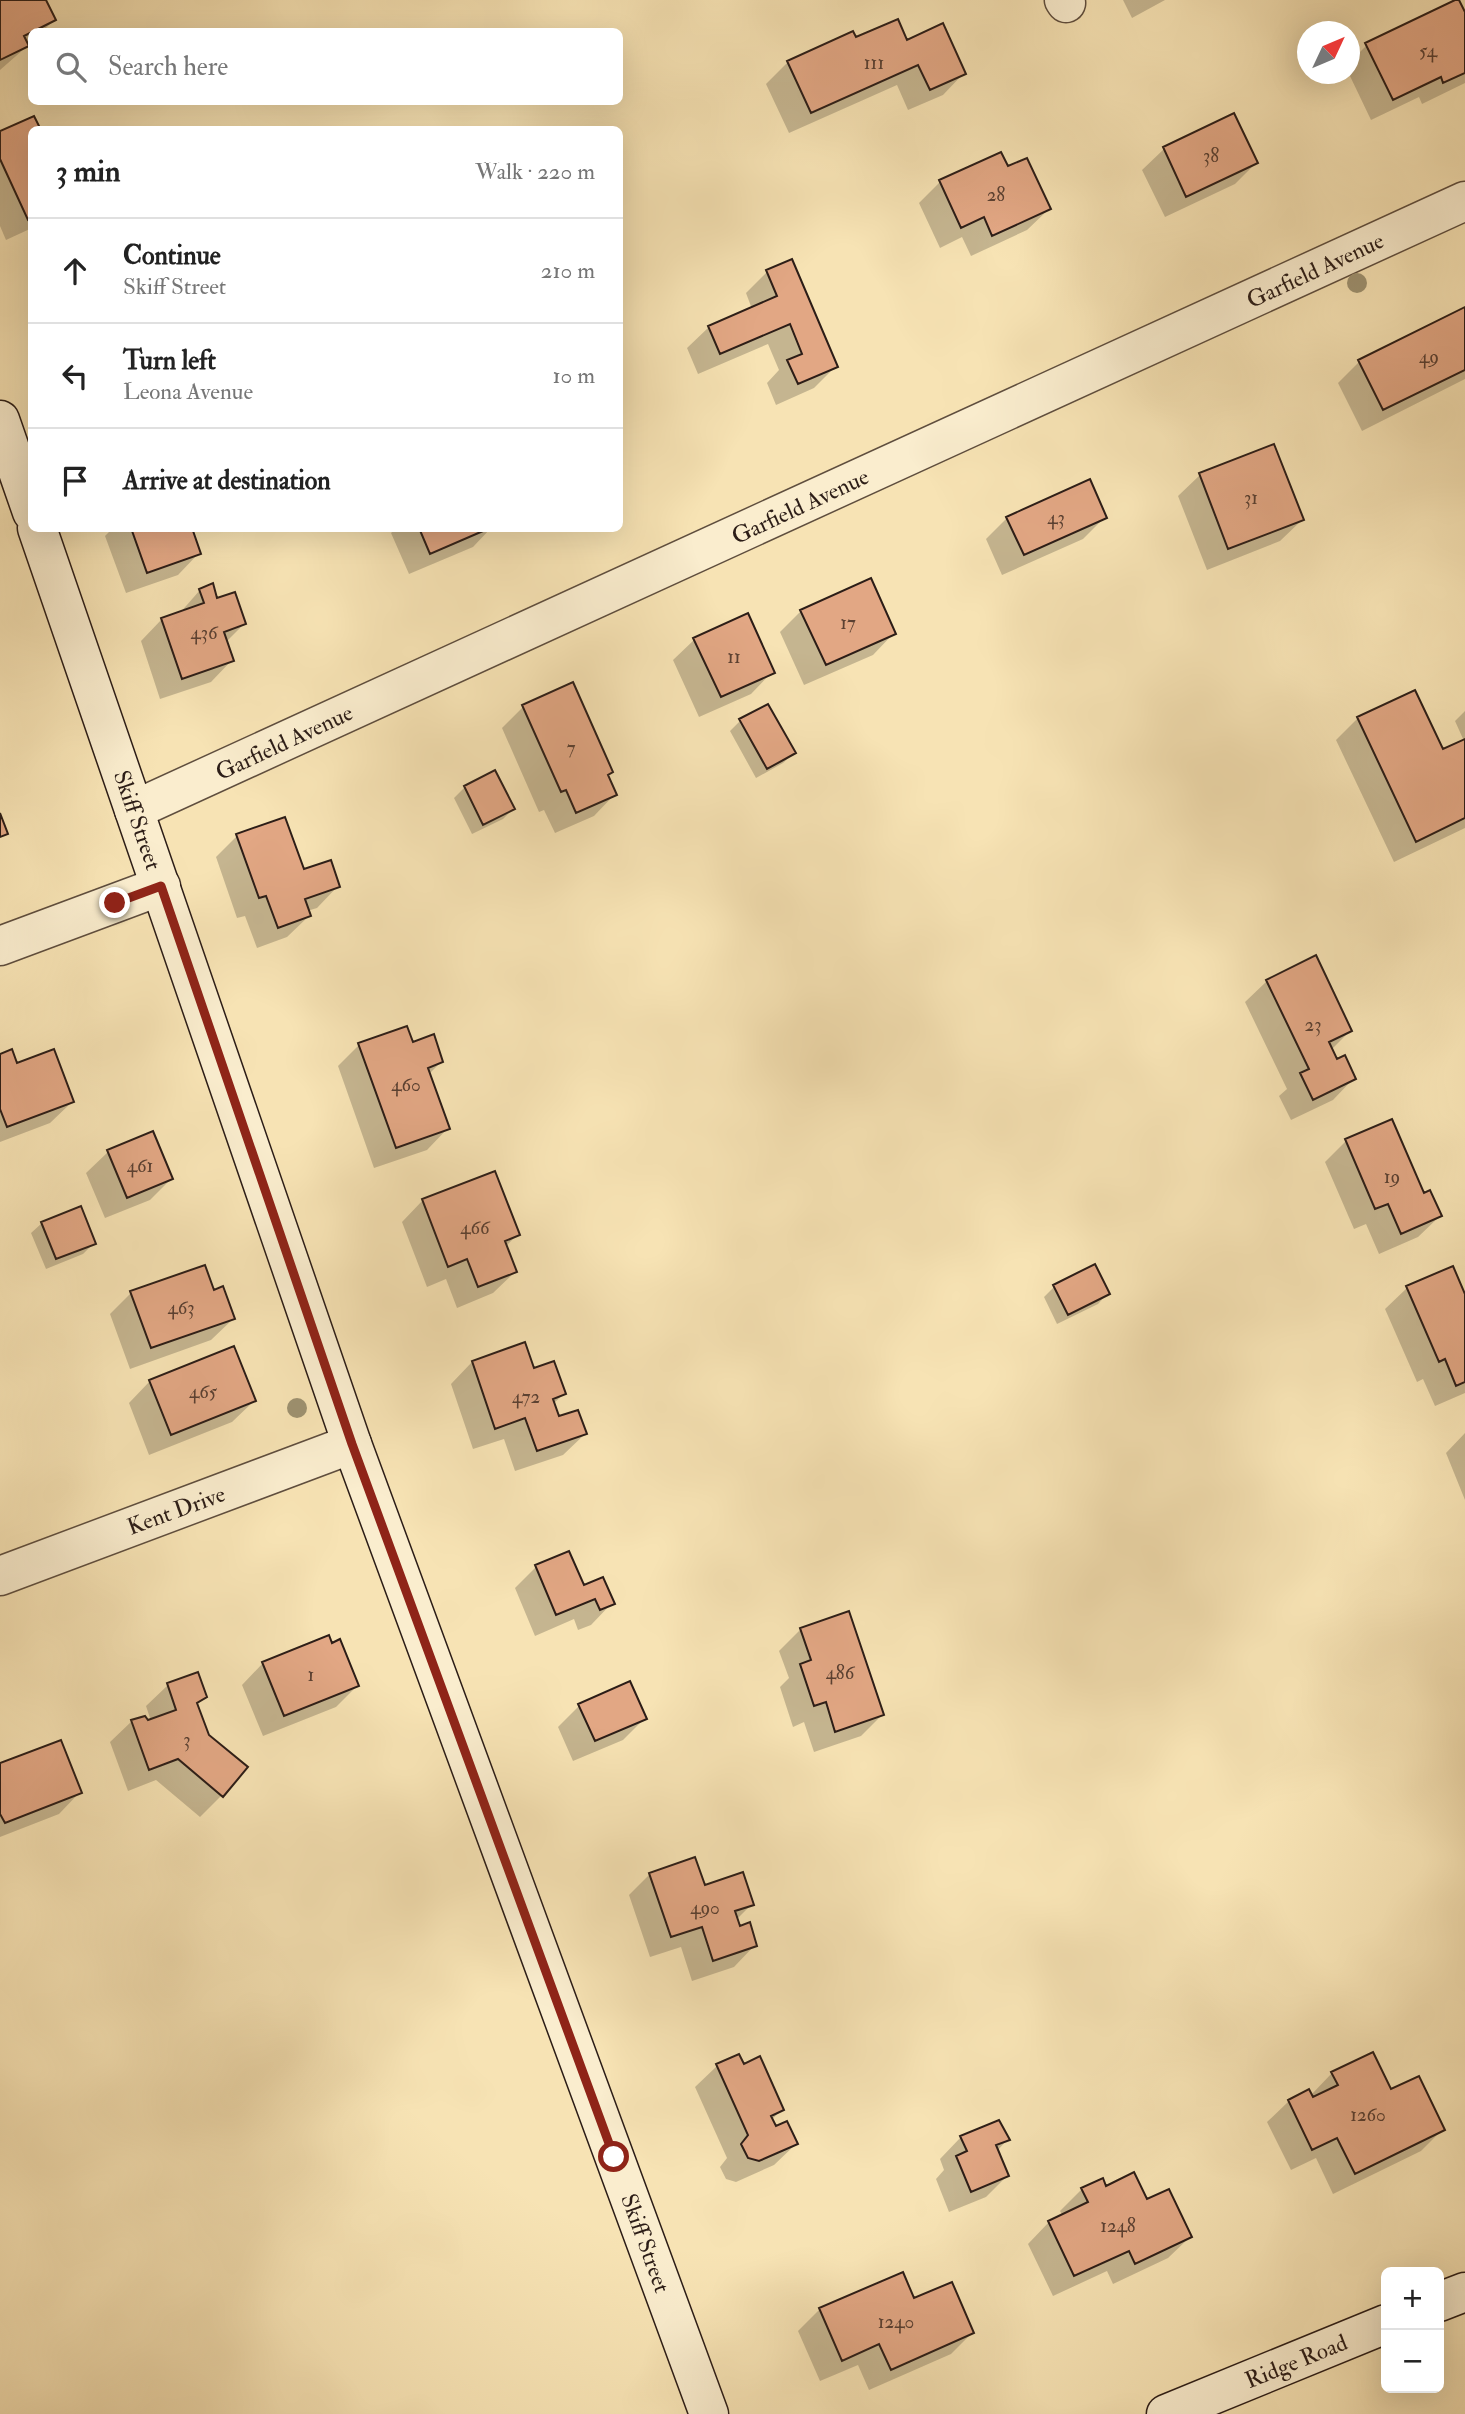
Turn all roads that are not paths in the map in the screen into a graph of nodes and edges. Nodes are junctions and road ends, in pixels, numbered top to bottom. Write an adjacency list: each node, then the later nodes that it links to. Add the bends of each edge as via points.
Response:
1 (1465, 201): 5 (main road, Garfield Avenue)
2 (0, 420): 3 (main road)
3 (28, 500)
4 (38, 532): 5 (main road, Skiff Street)
5 (134, 810): 6 (main road, Skiff Street)
6 (161, 886): 7 (main road); 8 (main road, Skiff Street)
7 (0, 946)
8 (352, 1444): 9 (main road, Kent Drive); 13 (main road, Skiff Street)
9 (0, 1576)
10 (1465, 2292): 11 (main road)
11 (1444, 2300)
12 (1381, 2326): 14 (main road, Ridge Road)
13 (709, 2414)
14 (1166, 2414)

